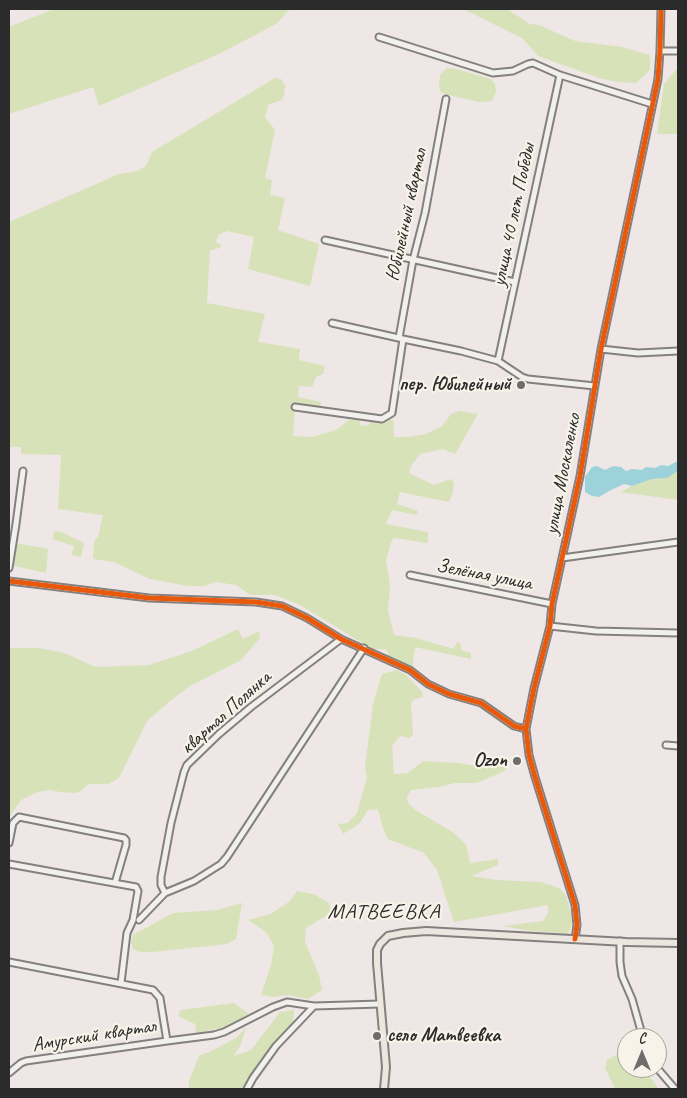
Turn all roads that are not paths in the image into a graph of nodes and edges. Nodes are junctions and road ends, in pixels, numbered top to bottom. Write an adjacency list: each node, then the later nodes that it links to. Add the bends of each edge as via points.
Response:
1 (661, 9): 3 (street, улица Москаленко)
2 (379, 38): 5 (street, via 493,73 513,72 533,64)
3 (660, 51): 4 (street); 7 (street, улица Москаленко)
4 (678, 51)
5 (560, 75): 7 (street); 10 (street, улица 40 лет Победы)
6 (446, 99): 9 (street, Юбилейный квартал, via 425,213)
7 (652, 104): 13 (street, улица Москаленко)
8 (325, 240): 9 (street)
9 (412, 260): 10 (street); 12 (street, Юбилейный квартал)
10 (515, 282): 15 (street, улица 40 лет Победы)
11 (332, 323): 12 (street)
12 (401, 338): 15 (street); 17 (street, Юбилейный квартал, via 390,416 382,419)
13 (601, 349): 14 (street, via 638,353); 16 (street, улица Москаленко)
14 (678, 351)
15 (498, 361): 16 (street, via 528,379)
16 (595, 386): 20 (street, улица Москаленко)
17 (295, 407)
18 (23, 471): 21 (street)
19 (678, 542): 20 (street)
20 (562, 558): 24 (street, улица Москаленко)
21 (9, 568)
22 (410, 575): 24 (street, Зелёная улица)
23 (9, 581): 27 (street, via 149,598 268,603 288,609)
24 (552, 604): 25 (street, улица Москаленко)
25 (550, 626): 26 (street); 29 (street, улица Москаленко)
26 (678, 633)
27 (340, 638): 28 (street); 35 (street, квартал Полянка, via 251,707 187,765 161,877)
28 (364, 648): 29 (street, via 410,670 428,684 481,703 514,726); 35 (street, via 221,864 194,881)
29 (526, 729): 37 (street, улица Москаленко, via 535,777 575,905 577,925)
30 (666, 746): 31 (street)
31 (678, 746)
32 (9, 843): 34 (street, via 13,823 19,817 124,838 126,845)
33 (9, 864): 34 (street)
34 (115, 883): 41 (street, via 134,885 138,891 133,920 127,932)
35 (164, 893): 36 (street)
36 (139, 920)
37 (572, 939): 38 (main road); 42 (main road, via 426,931 388,936 380,942 377,950)
38 (620, 942): 39 (main road); 44 (street, via 622,976)
39 (678, 943)
40 (9, 962): 41 (street, Амурский квартал)
41 (121, 983): 45 (street, Амурский квартал, via 156,992 160,998)
42 (380, 1004): 43 (street); 49 (main road, via 386,1067)
43 (314, 1006): 45 (street, via 282,1003 224,1032); 48 (street, via 276,1046)
44 (640, 1028)
45 (167, 1041): 46 (street, Амурский квартал, via 26,1061)
46 (9, 1073)
47 (666, 1078): 50 (street)
48 (247, 1089)
49 (384, 1089)
50 (675, 1089)

